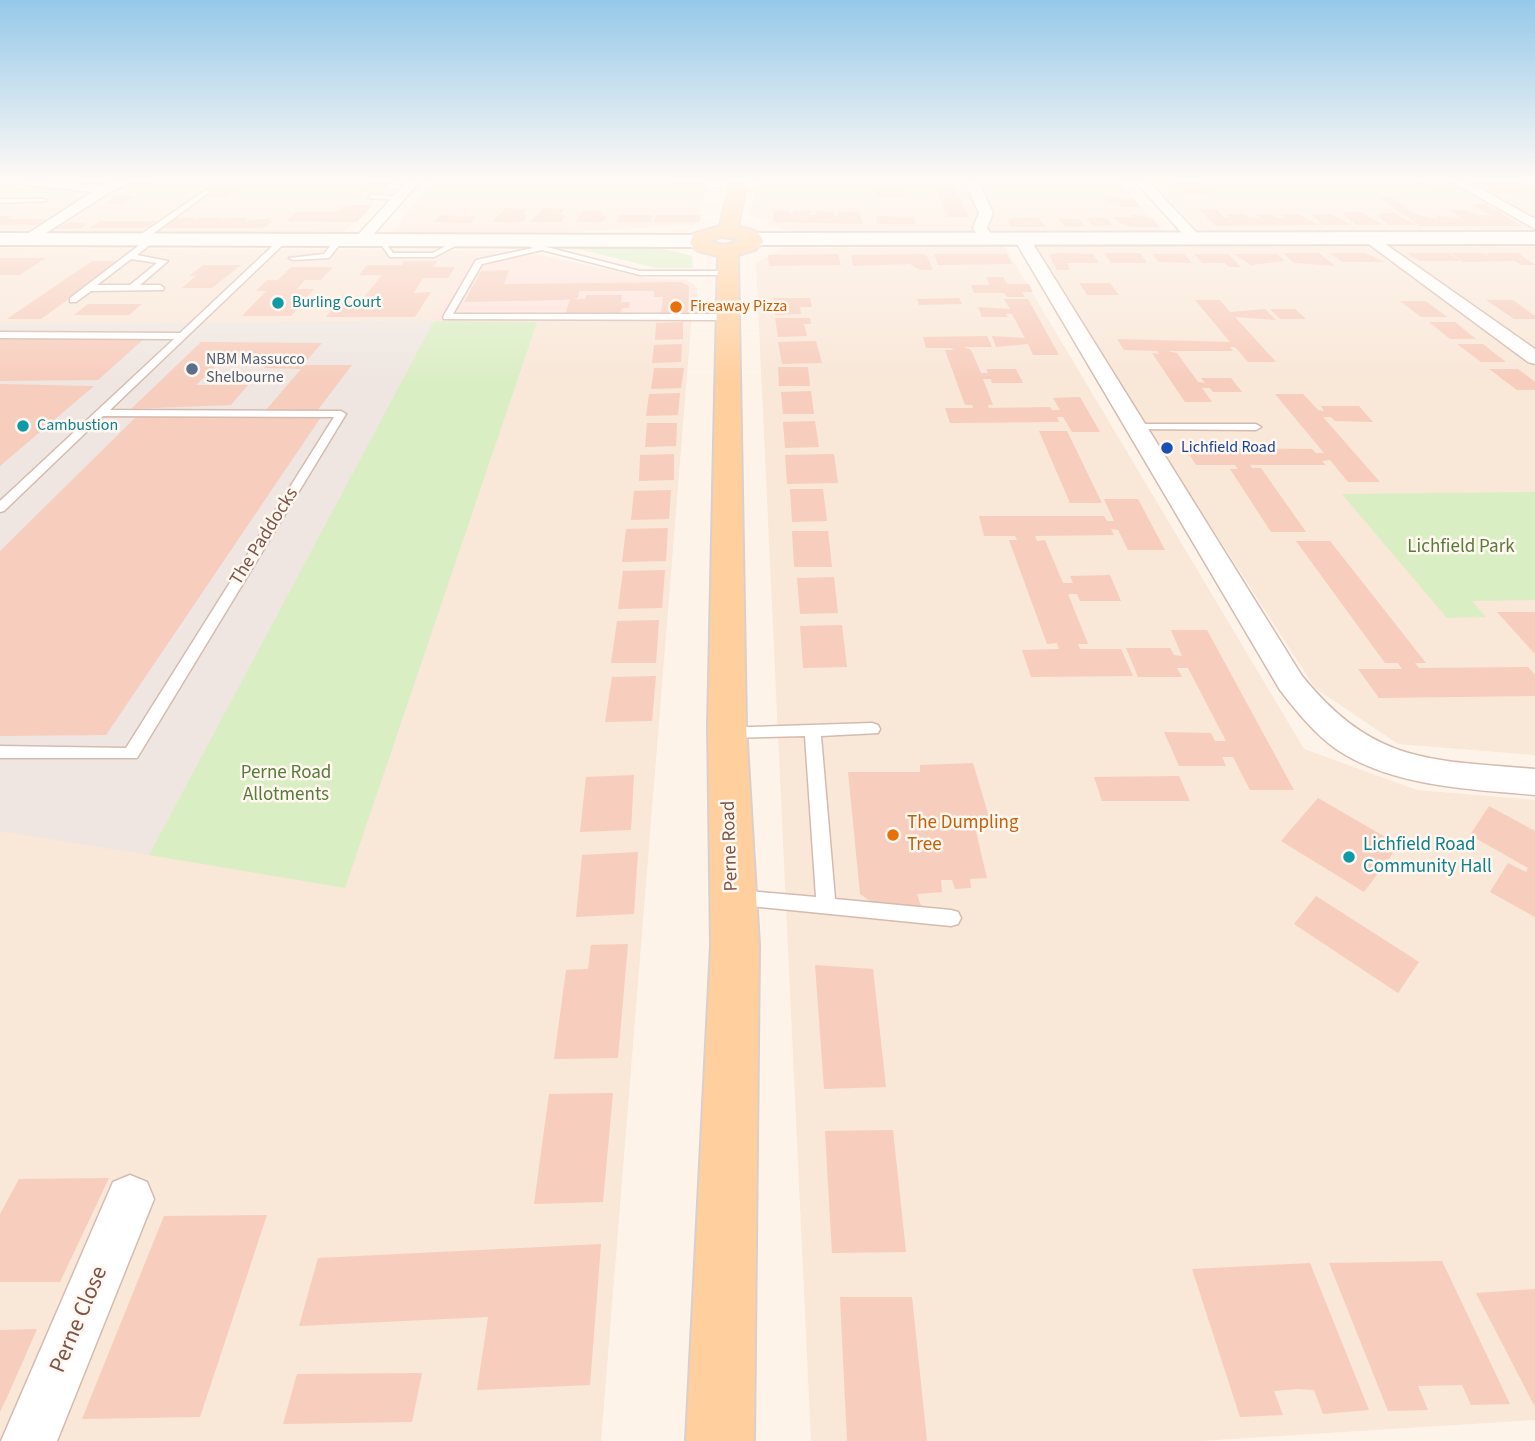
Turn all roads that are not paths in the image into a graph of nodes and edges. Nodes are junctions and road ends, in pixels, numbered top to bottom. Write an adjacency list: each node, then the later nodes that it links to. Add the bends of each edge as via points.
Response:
1 (140, 247): 9 (lane)
2 (276, 247): 17 (lane)
3 (333, 247): 10 (lane, via 326,256)
4 (525, 247): 15 (lane, via 479,262 447,317)
5 (547, 247): 6 (lane, via 640,273)
6 (727, 247): 15 (main road, Perne Road)
7 (1027, 247): 20 (street)
8 (1382, 247): 18 (street)
9 (132, 257): 11 (lane); 12 (lane, via 164,261)
10 (293, 258)
11 (89, 288): 12 (lane); 14 (lane)
12 (132, 288): 13 (lane)
13 (160, 288)
14 (73, 300)
15 (726, 317): 25 (main road, Perne Road)
16 (0, 335): 17 (lane)
17 (182, 336): 19 (lane)
18 (1535, 358)
19 (101, 413): 22 (lane); 26 (lane, The Paddocks, via 341,414 131,754)
20 (1136, 427): 21 (lane); 27 (street, via 1292,683 1320,718 1356,746 1396,762 1457,775)
21 (1256, 427)
22 (1, 506)
23 (872, 729): 24 (lane)
24 (813, 730): 25 (lane); 29 (lane)
25 (727, 732): 28 (main road, Perne Road)
26 (0, 752)
27 (1535, 782)
28 (733, 898): 29 (lane); 33 (main road, Perne Road)
29 (826, 907): 30 (lane)
30 (951, 918)
31 (130, 1199): 32 (street, Perne Close)
32 (29, 1441)
33 (720, 1441)

